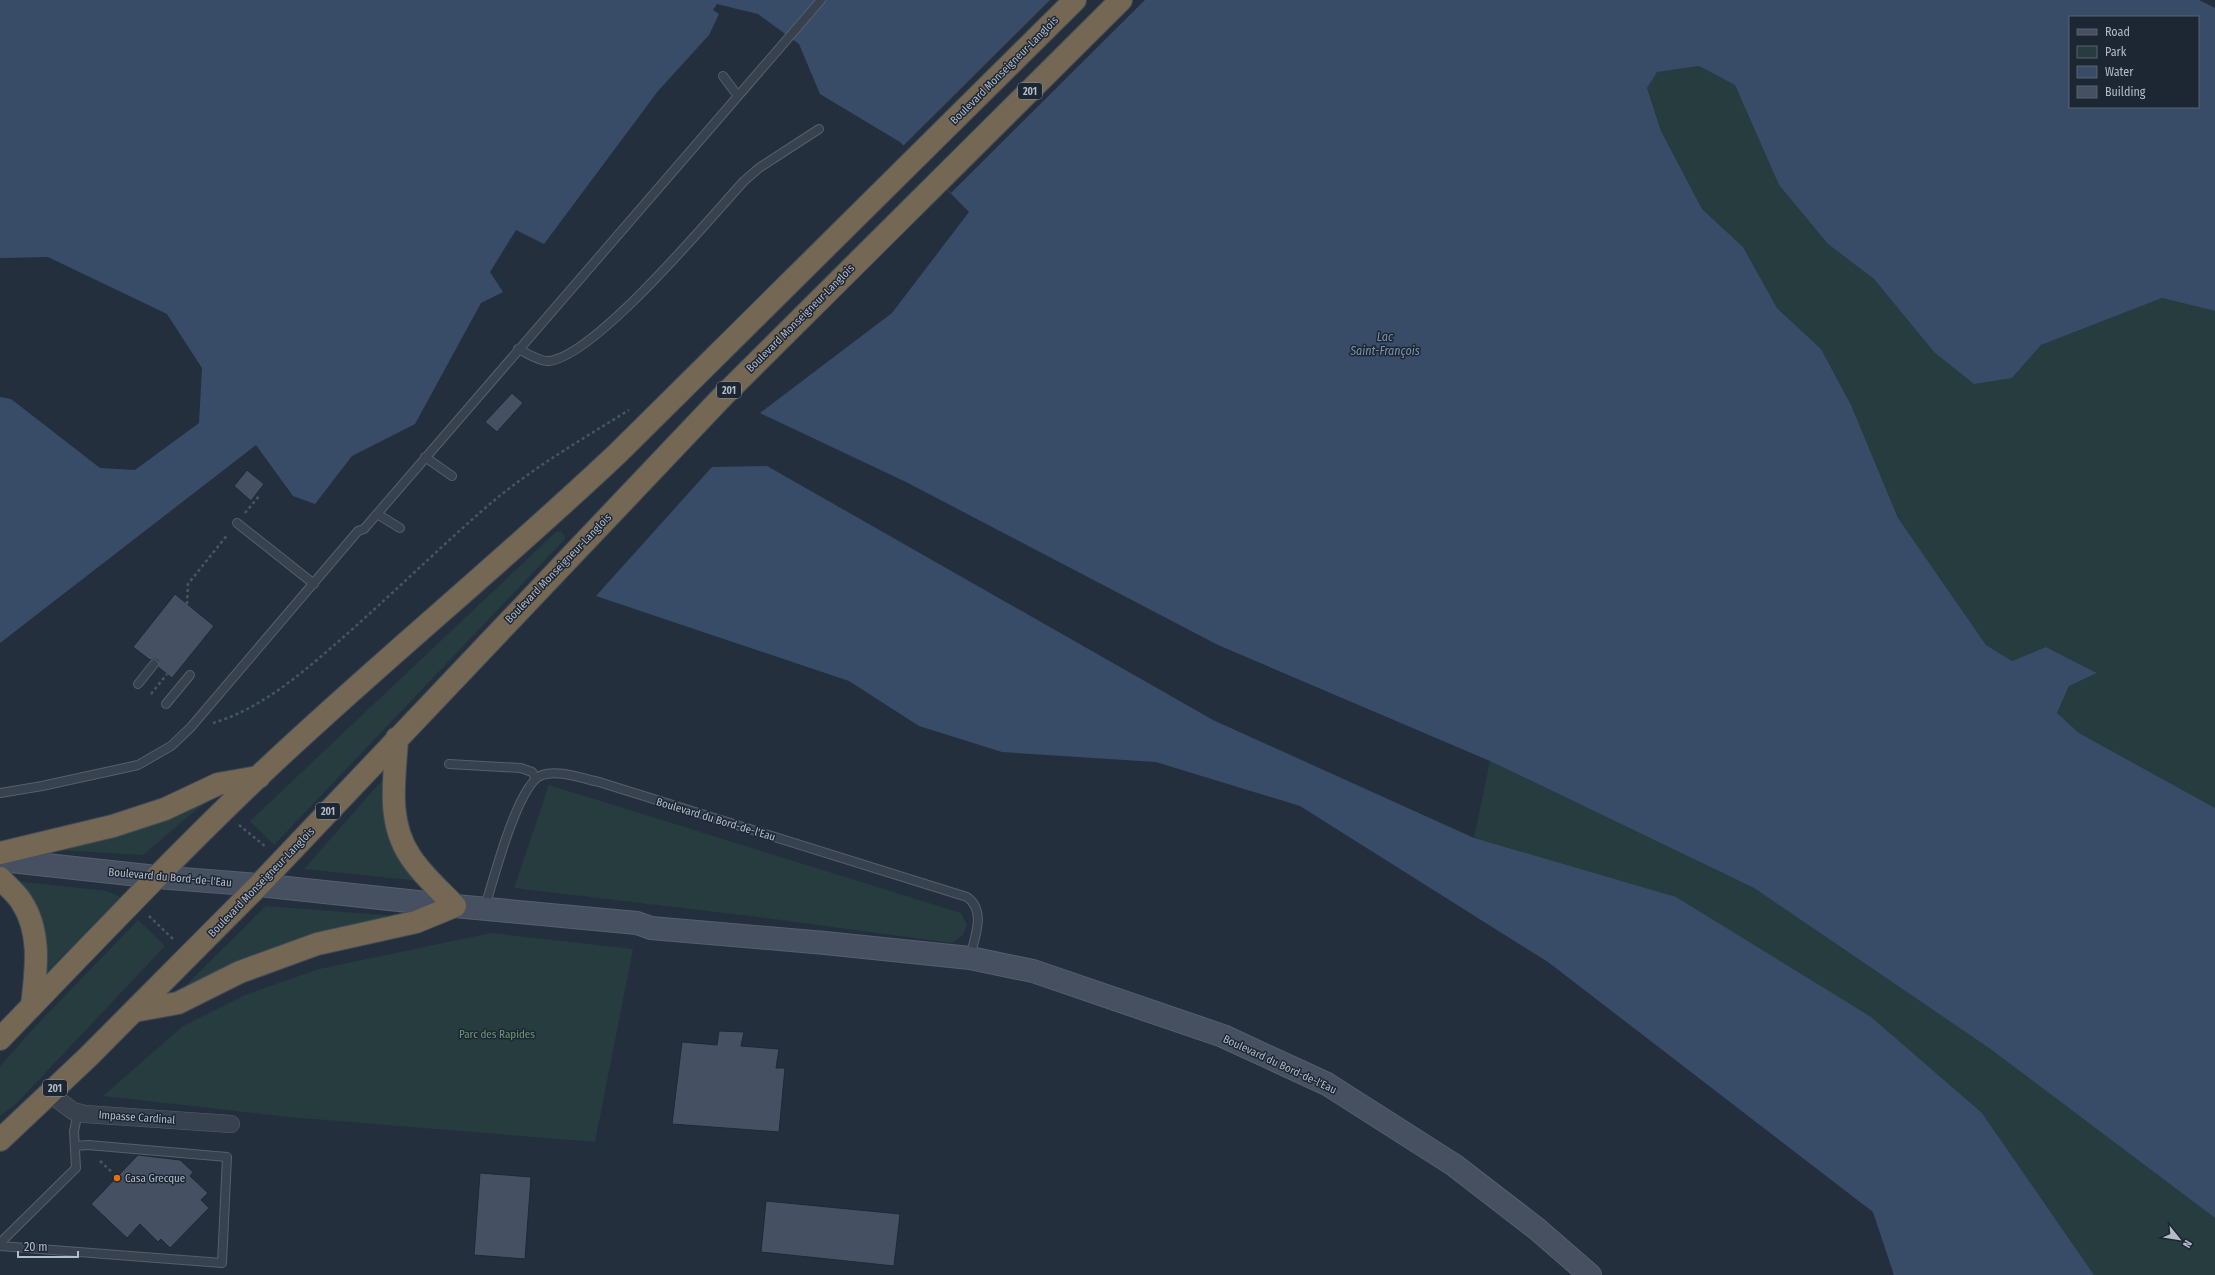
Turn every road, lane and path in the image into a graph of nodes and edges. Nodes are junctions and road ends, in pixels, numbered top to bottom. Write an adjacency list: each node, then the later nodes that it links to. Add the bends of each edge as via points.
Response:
1 (820, 0): 5 (lane)
2 (1075, 0): 26 (highway, Boulevard Monseigneur-Langlois, via 585,484)
3 (1121, 0): 24 (highway, Boulevard Monseigneur-Langlois / 201, via 724,395)
4 (723, 76): 5 (lane)
5 (738, 96): 7 (lane)
6 (819, 129): 7 (lane, via 759,168 744,181 630,304 581,346 564,357 549,361)
7 (518, 349): 9 (lane)
8 (635, 407): 23 (path, via 522,478 396,592 291,681 235,715)
9 (425, 457): 10 (lane); 12 (lane)
10 (452, 476)
11 (259, 496): 13 (path)
12 (377, 514): 14 (lane); 15 (lane, via 364,529 358,531)
13 (237, 523): 15 (lane); 16 (path, via 188,584)
14 (400, 528)
15 (314, 584): 28 (lane, via 207,711 162,752 125,769)
16 (187, 604)
17 (154, 664): 20 (lane)
18 (167, 674): 21 (path)
19 (190, 675): 22 (lane)
20 (138, 684)
21 (151, 694)
22 (166, 704)
23 (207, 725)
24 (397, 738): 35 (highway, Boulevard Monseigneur-Langlois / 201); 36 (highway, via 393,796 397,828 410,856)
25 (449, 764): 27 (lane, via 521,768 532,772)
26 (259, 777): 31 (highway, via 218,784 187,800 140,818); 33 (highway, Boulevard Monseigneur-Langlois)
27 (536, 778): 37 (lane, via 520,802); 40 (lane, Boulevard du Bord-de-l'Eau, via 554,773 599,782 967,897 977,908 979,917)
28 (0, 793)
29 (244, 827): 30 (path)
30 (268, 849)
31 (0, 853)
32 (0, 860): 33 (street, Boulevard du Bord-de-l'Eau)
33 (157, 877): 35 (street, Boulevard du Bord-de-l'Eau); 41 (highway, Boulevard Monseigneur-Langlois)
34 (0, 878): 41 (highway, via 21,901 32,925 36,951)
35 (259, 885): 36 (street, Boulevard du Bord-de-l'Eau); 42 (highway, Boulevard Monseigneur-Langlois / 201)
36 (454, 906): 37 (street, Boulevard du Bord-de-l'Eau); 42 (highway, via 416,922 366,931 310,946 240,972 178,1003)
37 (484, 908): 40 (street, Boulevard du Bord-de-l'Eau, via 637,922 651,928)
38 (147, 914): 39 (path)
39 (173, 940)
40 (970, 958): 50 (street, Boulevard du Bord-de-l'Eau, via 1033,970 1223,1036 1327,1084 1454,1166 1538,1229)
41 (32, 1006): 43 (highway, Boulevard Monseigneur-Langlois)
42 (134, 1011): 44 (highway, Boulevard Monseigneur-Langlois / 201)
43 (0, 1039)
44 (50, 1094): 45 (street, Impasse Cardinal, via 66,1107); 47 (highway, Boulevard Monseigneur-Langlois / 201)
45 (78, 1112): 46 (street, Impasse Cardinal); 48 (lane, via 74,1127)
46 (231, 1124)
47 (0, 1140)
48 (75, 1146): 49 (lane, via 76,1168); 49 (lane, via 227,1157 222,1263)
49 (0, 1245)
50 (1590, 1275)

